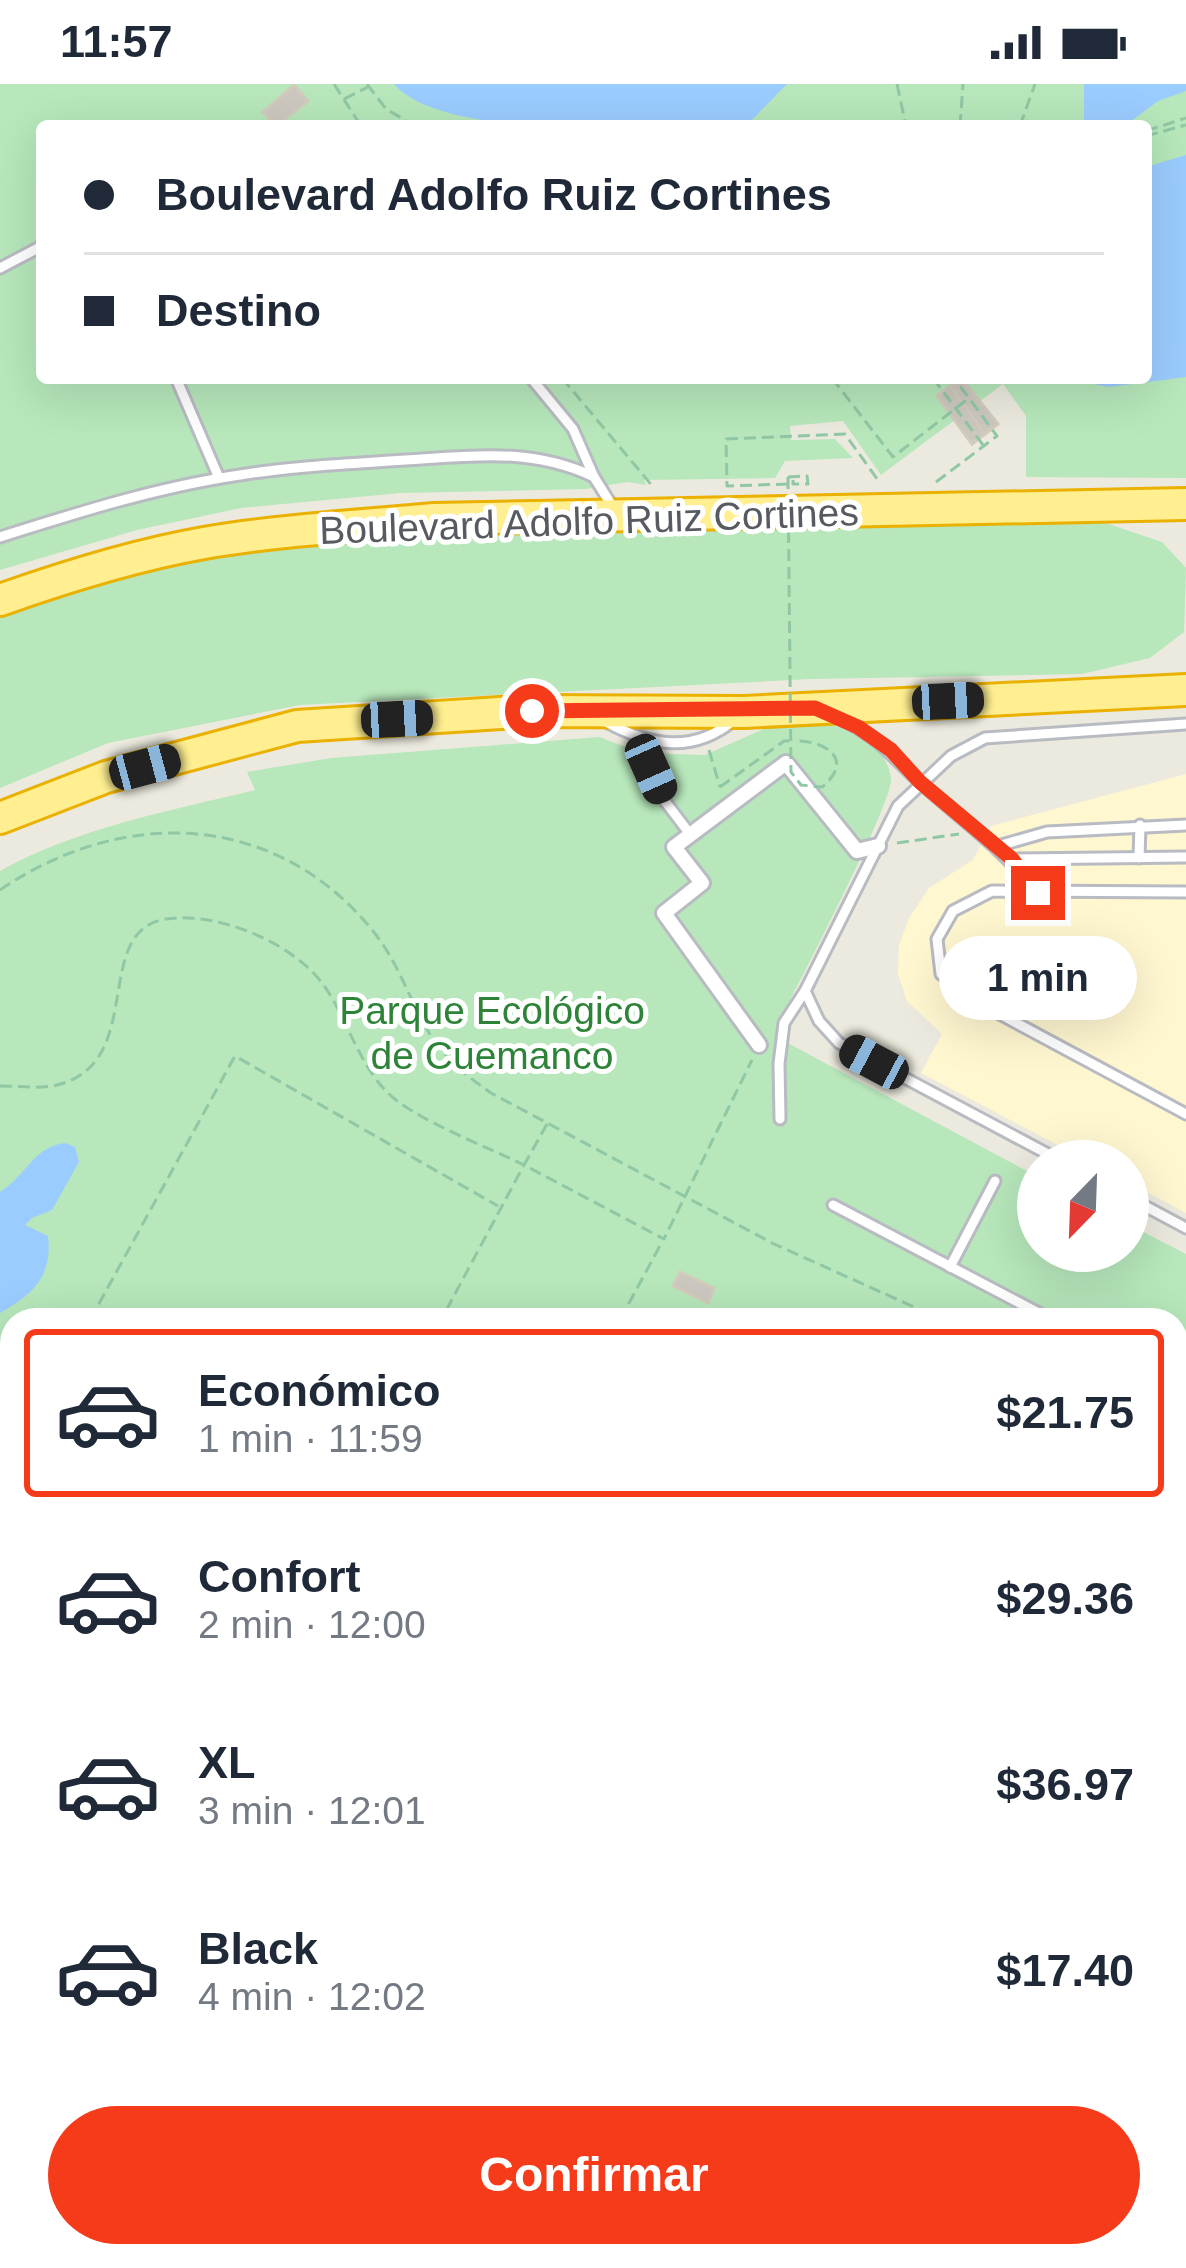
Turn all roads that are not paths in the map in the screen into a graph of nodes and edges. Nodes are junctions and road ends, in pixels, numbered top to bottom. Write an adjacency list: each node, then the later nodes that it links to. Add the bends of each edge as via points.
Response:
1 (36, 249): 2 (lane)
2 (0, 268)
3 (179, 384): 6 (lane)
4 (536, 384): 5 (lane, via 573,429)
5 (594, 477): 6 (lane, via 513,454); 8 (lane)
6 (219, 478): 9 (lane)
7 (1186, 504): 8 (highway, Boulevard Adolfo Ruiz Cortines)
8 (618, 515): 10 (highway, Boulevard Adolfo Ruiz Cortines, via 434,520 201,544)
9 (0, 537)
10 (0, 600)
11 (1186, 690): 12 (highway)
12 (815, 708): 14 (highway); 17 (lane, via 891,750)
13 (585, 712): 14 (highway); 16 (lane); 18 (highway, via 297,726 106,777)
14 (744, 712): 16 (lane, via 706,741)
15 (1186, 724): 17 (lane, via 985,738)
16 (637, 738): 21 (lane, via 664,800)
17 (920, 782): 22 (lane); 23 (lane)
18 (0, 818)
19 (1186, 825): 20 (lane)
20 (1140, 826): 22 (lane, via 1047,832); 25 (lane)
21 (690, 834): 23 (street, via 786,763 857,851); 30 (street, via 674,847 702,883 664,913)
22 (998, 846): 26 (lane)
23 (878, 847): 29 (lane)
24 (1186, 857): 25 (lane)
25 (1139, 858): 26 (lane)
26 (1012, 859): 28 (lane)
27 (1186, 892): 28 (lane)
28 (1038, 893): 31 (lane, via 992,891 953,910 937,939 940,974)
29 (805, 991): 32 (lane, via 784,1023); 33 (lane, via 838,1043)
30 (759, 1045)
31 (1186, 1114)
32 (780, 1119)
33 (1021, 1140)
34 (995, 1180): 38 (lane)
35 (833, 1205): 38 (lane)
36 (1149, 1208): 37 (lane)
37 (1186, 1228)
38 (950, 1267): 39 (lane)
39 (1029, 1308)

